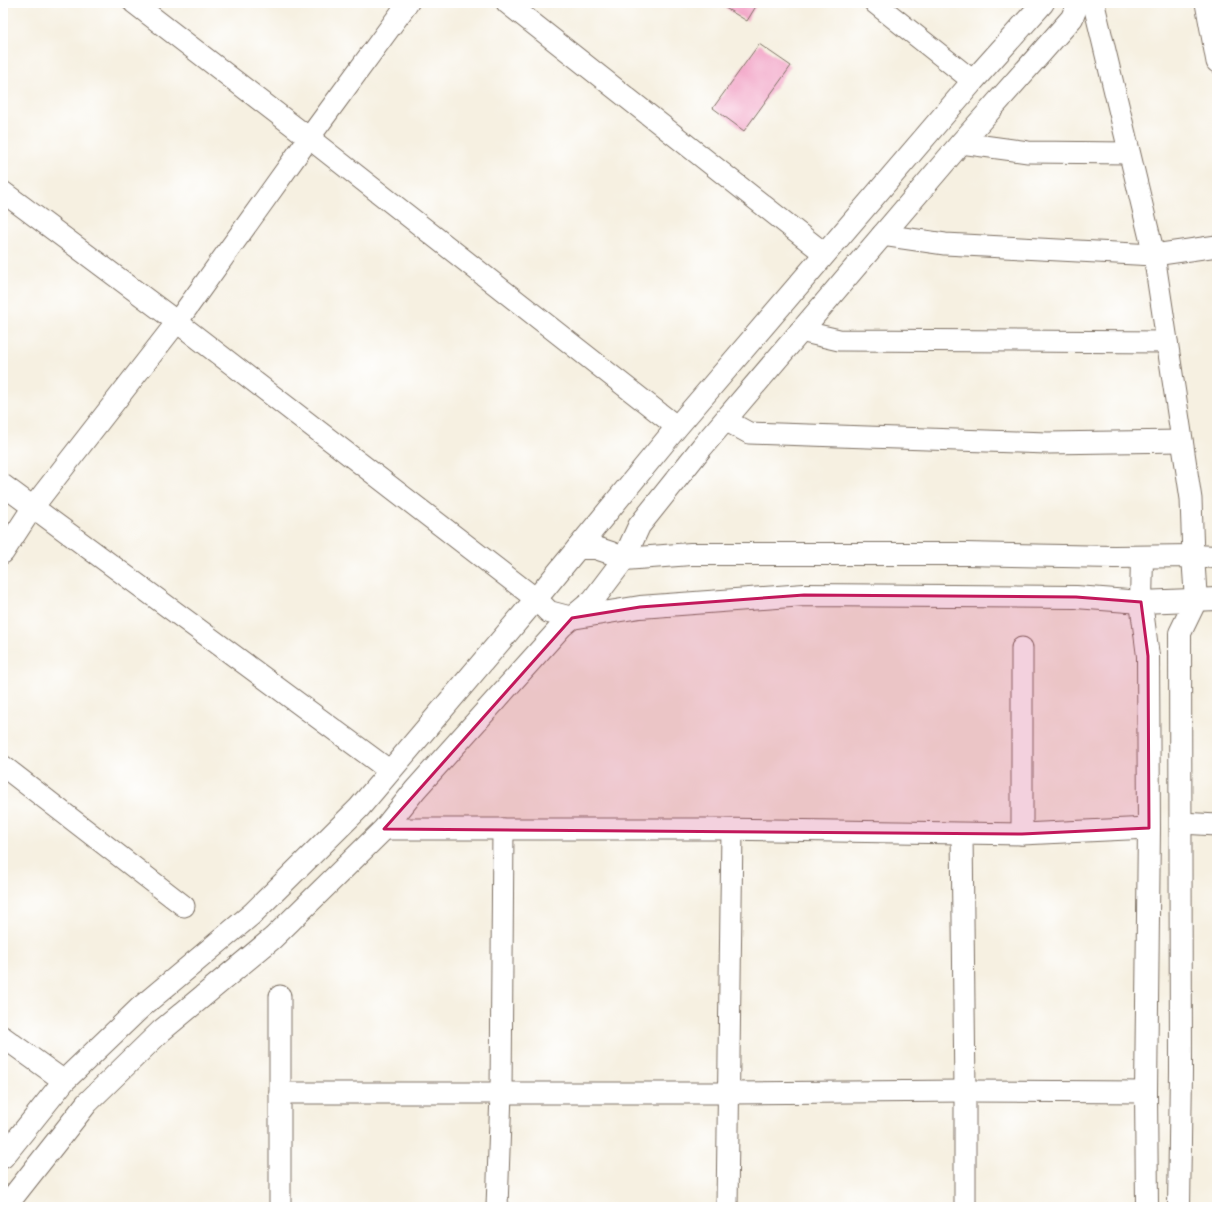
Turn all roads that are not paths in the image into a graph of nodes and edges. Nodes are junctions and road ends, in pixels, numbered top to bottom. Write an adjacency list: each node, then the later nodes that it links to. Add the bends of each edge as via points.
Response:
1 (134, 3): 11 (street)
2 (408, 3): 11 (street)
3 (507, 3): 17 (street)
4 (874, 3): 10 (street)
5 (1043, 3): 10 (street)
6 (1078, 3): 12 (street, via 1072,18)
7 (1095, 3): 13 (street)
8 (1206, 3): 9 (street)
9 (1217, 62)
10 (973, 81): 17 (street)
11 (309, 138): 19 (street); 23 (street)
12 (961, 143): 13 (street, via 1028,152); 15 (street)
13 (1129, 153): 18 (street)
14 (3, 192): 19 (street)
15 (882, 235): 18 (street, via 945,244); 20 (street)
16 (1217, 246): 18 (street)
17 (825, 254): 23 (street)
18 (1154, 254): 21 (street)
19 (177, 322): 26 (street); 33 (street)
20 (800, 331): 21 (street, via 839,340); 22 (street)
21 (1167, 342): 24 (street)
22 (725, 420): 24 (street, via 749,433 1047,443); 32 (street, via 639,526)
23 (678, 427): 27 (street)
24 (1182, 441): 29 (street, via 1191,499)
25 (3, 485): 26 (street)
26 (33, 507): 28 (street); 40 (street)
27 (578, 548): 32 (street, via 596,548); 33 (street)
28 (3, 553)
29 (1193, 556): 30 (street); 31 (street); 35 (street)
30 (1142, 557): 32 (street, via 691,554); 36 (street)
31 (1217, 557)
32 (624, 559): 37 (street, via 593,600)
33 (536, 599): 37 (street, via 549,612); 40 (street)
34 (1217, 599): 35 (street)
35 (1196, 600): 36 (street); 41 (street, via 1180,634)
36 (1141, 602): 37 (street, via 1076,597 804,595 640,606); 43 (street, via 1148,656)
37 (572, 618): 44 (street, via 415,790)
38 (1022, 648): 48 (street)
39 (3, 766): 49 (street)
40 (390, 771): 52 (street, via 359,808 252,914 140,1008)
41 (1181, 823): 42 (street); 65 (street)
42 (1217, 825)
43 (1149, 828): 48 (street); 54 (street)
44 (384, 829): 45 (street); 59 (street, via 273,938 161,1031 87,1103)
45 (503, 829): 46 (street); 56 (street)
46 (732, 830): 47 (street); 57 (street)
47 (962, 834): 48 (street); 53 (street)
48 (1022, 834)
49 (184, 906)
50 (280, 996): 55 (street)
51 (3, 1037): 52 (street)
52 (64, 1081): 58 (street)
53 (965, 1091): 54 (street); 57 (street); 63 (street)
54 (1146, 1092): 64 (street)
55 (280, 1093): 56 (street); 60 (street)
56 (501, 1093): 57 (street); 61 (street)
57 (727, 1093): 62 (street)
58 (3, 1157)
59 (5, 1207)
60 (280, 1207)
61 (497, 1207)
62 (727, 1207)
63 (965, 1207)
64 (1147, 1207)
65 (1179, 1207)

